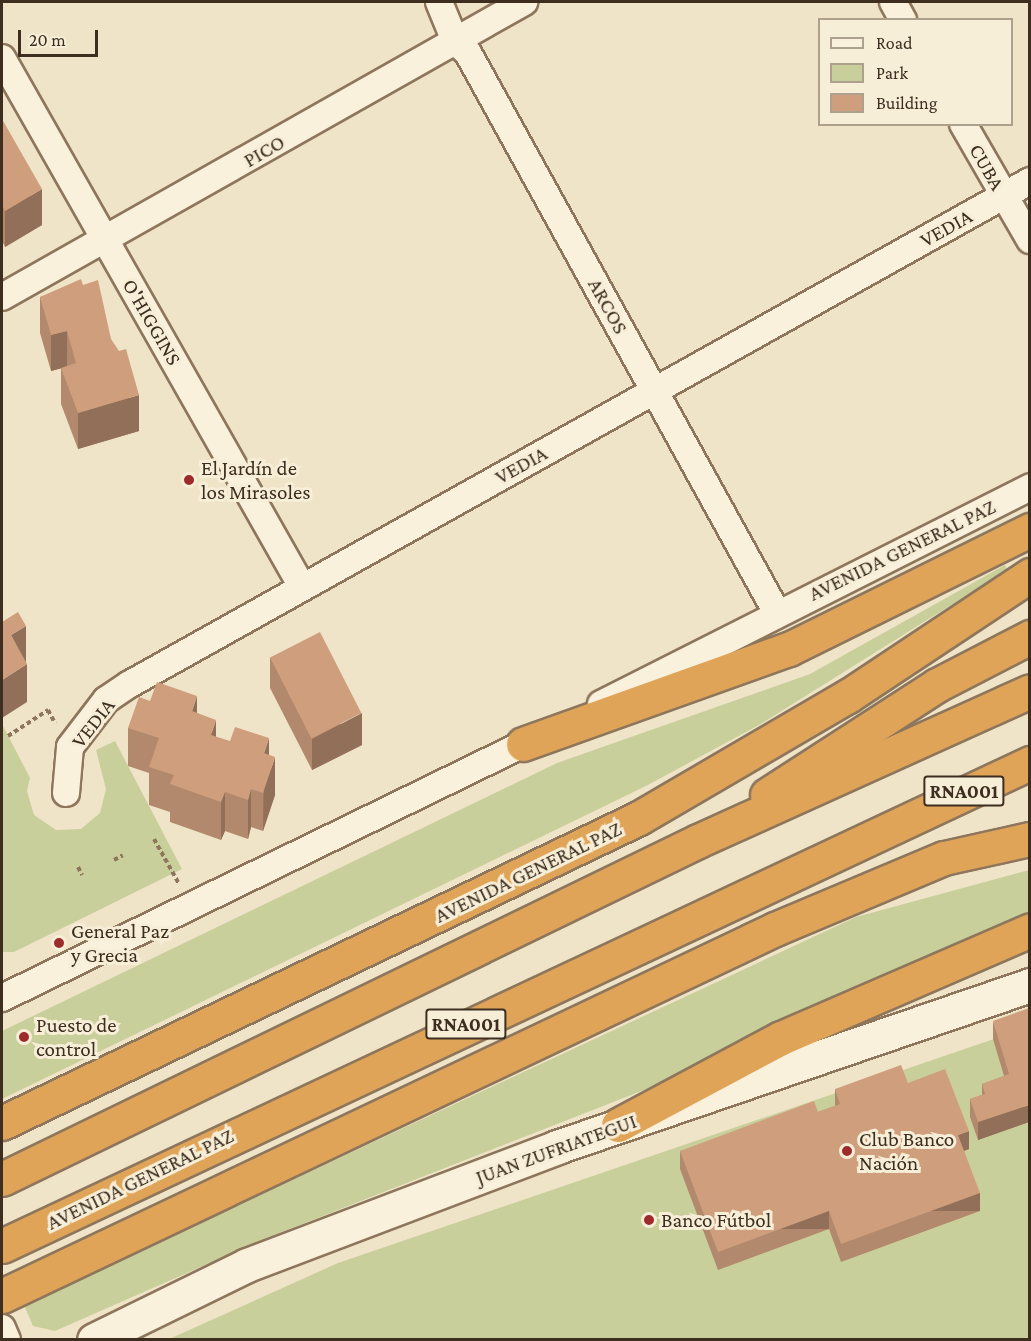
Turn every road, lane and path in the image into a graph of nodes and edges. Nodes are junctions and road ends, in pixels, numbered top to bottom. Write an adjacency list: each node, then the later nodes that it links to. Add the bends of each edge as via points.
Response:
1 (439, 2): 5 (street, ARCOS)
2 (524, 2): 5 (street, PICO)
3 (893, 2): 4 (street)
4 (902, 18)
5 (454, 41): 11 (street, PICO); 13 (street, ARCOS, via 468,52)
6 (2, 58): 11 (street, O'HIGGINS)
7 (964, 126): 9 (street, CUBA)
8 (1029, 181): 9 (street, VEDIA)
9 (1004, 196): 10 (street, CUBA); 13 (street, VEDIA)
10 (1029, 240)
11 (107, 242): 12 (street, PICO); 17 (street, O'HIGGINS)
12 (2, 297)
13 (655, 391): 17 (street, VEDIA); 18 (street, ARCOS)
14 (1029, 487): 18 (street, AVENIDA GENERAL PAZ)
15 (1029, 530): 24 (highway, via 789,649)
16 (1029, 575): 41 (highway, AVENIDA GENERAL PAZ, via 848,696 639,818)
17 (301, 585): 25 (street, VEDIA, via 106,700)
18 (777, 613): 24 (street, AVENIDA GENERAL PAZ)
19 (1029, 617): 21 (highway)
20 (1029, 637): 21 (highway)
21 (937, 685): 32 (highway)
22 (1029, 691): 32 (highway, RNA001)
23 (8, 736): 25 (path, via 48,710)
24 (523, 744): 37 (street, AVENIDA GENERAL PAZ)
25 (70, 747): 28 (street, VEDIA)
26 (1029, 763): 29 (highway, AVENIDA GENERAL PAZ / RNA001)
27 (1029, 782): 29 (highway)
28 (66, 793)
29 (899, 820): 44 (highway, AVENIDA GENERAL PAZ / RNA001)
30 (1029, 838): 45 (highway, via 944,858 876,884)
31 (154, 839): 37 (path)
32 (698, 841): 43 (highway, RNA001)
33 (123, 855): 34 (path)
34 (114, 860)
35 (78, 867): 36 (path)
36 (82, 874)
37 (193, 905): 40 (street, AVENIDA GENERAL PAZ)
38 (1029, 930): 42 (highway, via 781,1038)
39 (1029, 985): 42 (street, JUAN ZUFRIATEGUI)
40 (2, 998)
41 (2, 1123)
42 (618, 1125): 48 (street, JUAN ZUFRIATEGUI, via 247,1265)
43 (5, 1177)
44 (2, 1246)
45 (2, 1296)
46 (2, 1328): 47 (street)
47 (7, 1340)
48 (94, 1340)

